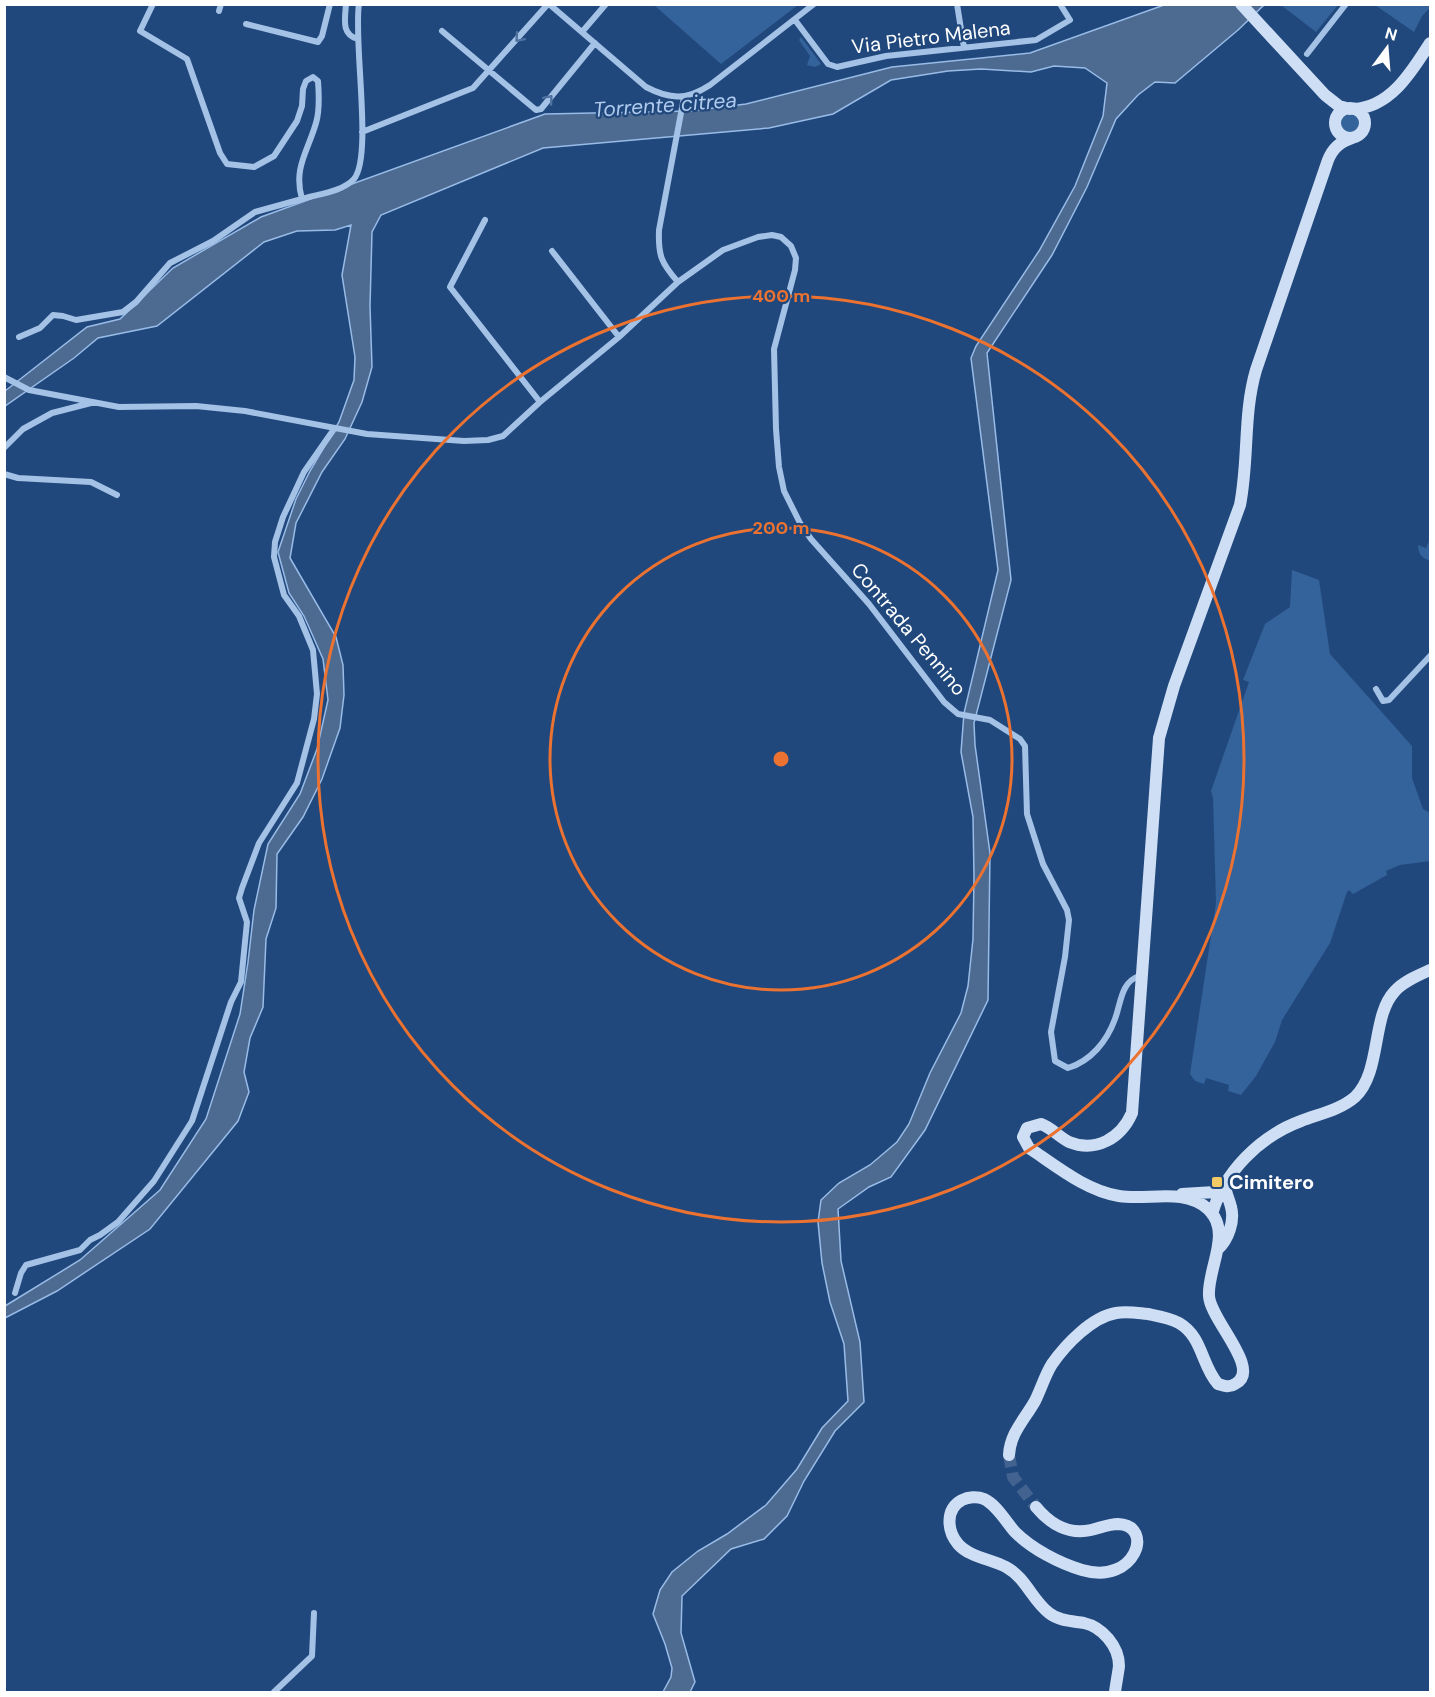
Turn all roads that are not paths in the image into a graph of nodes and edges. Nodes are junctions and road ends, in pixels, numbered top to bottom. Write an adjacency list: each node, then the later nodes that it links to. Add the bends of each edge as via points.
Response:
1 (153, 4): 31 (street, via 140,31 187,58 220,153 228,164 254,167 274,156 297,121 306,81 313,77 318,81 317,121 298,184)
2 (330, 4): 13 (street, via 321,39 315,43)
3 (346, 4): 16 (street, via 345,29)
4 (359, 4): 16 (street)
5 (549, 4): 15 (street); 21 (street, one-way to 21)
6 (606, 4): 15 (street)
7 (814, 4): 12 (street)
8 (957, 4): 19 (street)
9 (1060, 4): 19 (street, Via Pietro Malena, via 1070,20 1036,40)
10 (1241, 4): 22 (main road)
11 (1346, 4): 20 (street)
12 (795, 20): 19 (street, Via Pietro Malena, via 828,64 837,67 886,56); 24 (street, via 710,85)
13 (246, 24)
14 (442, 31): 21 (street)
15 (582, 32): 18 (street)
16 (358, 39): 28 (street)
17 (1431, 43): 23 (main road, via 1407,78)
18 (595, 44): 21 (street, one-way to 18, via 531,108 541,109); 24 (street, via 646,87)
19 (964, 48)
20 (1307, 54)
21 (489, 72): 28 (street, via 473,88)
22 (1325, 95): 25 (main road, via 1339,106); 26 (main road)
23 (1388, 96): 25 (main road, via 1365,108); 27 (main road)
24 (684, 97): 34 (street, via 658,244 664,266)
25 (1352, 109): 26 (main road, via 1341,112); 27 (main road, via 1362,115)
26 (1336, 124): 29 (main road, via 1343,136); 30 (main road)
27 (1365, 124): 29 (main road)
28 (362, 132): 31 (street, via 361,160 355,177 345,186)
29 (1353, 138): 30 (main road, via 1334,148)
30 (1328, 160): 48 (main road, via 1251,388 1240,505 1159,738 1132,1113 1119,1134 1099,1144 1069,1142 1041,1124 1027,1128 1023,1137 1035,1152 1097,1189 1119,1196)
31 (302, 199): 35 (street, via 255,212 213,242 170,263 123,312 76,320 52,315 40,327)
32 (485, 220): 39 (street, via 450,287)
33 (552, 251): 36 (street)
34 (678, 282): 36 (street, Contrada Pennino); 47 (street, Contrada Pennino, via 723,250 758,237 781,237 791,246 795,270 774,349 777,448 784,491 811,539 870,604 944,702 961,714 990,720 1025,746 1027,814 1043,864 1067,910 1069,930 1051,1032 1055,1061 1068,1068 1096,1051 1114,1023 1127,984)
35 (19, 337)
36 (619, 337): 39 (street, Contrada Pennino)
37 (5, 378): 38 (street, Contrada Pennino, via 29,390)
38 (94, 402): 40 (street, Contrada Pennino, via 119,407 196,406 245,411); 41 (street, Contrada Pennino, via 52,413 23,429)
39 (540, 402): 40 (street, Contrada Pennino, via 503,436 488,440)
40 (334, 429): 52 (street, via 304,472 283,517 274,557 284,595 299,616 313,650 317,694 314,719 297,783 259,843 242,888 239,898 247,921 241,982 192,1121 154,1181 118,1222 80,1250 26,1265)
41 (4, 448)
42 (4, 474): 43 (street, via 91,482)
43 (117, 495)
44 (1431, 656): 45 (street, via 1389,700 1383,701)
45 (1376, 689)
46 (1431, 970): 49 (main road, via 1399,987 1389,999 1360,1091 1341,1106 1273,1134 1225,1183)
47 (1139, 976)
48 (1170, 1196): 49 (main road); 50 (main road, via 1193,1200)
49 (1221, 1200): 50 (main road); 51 (main road, via 1227,1239)
50 (1212, 1214): 51 (main road, via 1219,1233)
51 (1217, 1250): 53 (main road, via 1209,1281 1209,1302 1243,1361 1239,1381 1227,1387 1218,1384 1192,1333 1176,1322 1137,1313 1109,1315 1092,1324 1059,1354 1016,1431)
52 (15, 1293)
53 (1009, 1455)
54 (1036, 1508): 57 (main road, via 1056,1525 1072,1530 1083,1532 1124,1525 1136,1537 1135,1555 1113,1570 1077,1568 1031,1545 987,1501 976,1497 954,1506 950,1526 960,1546 1016,1573 1052,1615 1092,1626 1105,1635 1118,1657)
55 (314, 1613): 56 (street, via 312,1656)
56 (274, 1692)
57 (1115, 1692)

